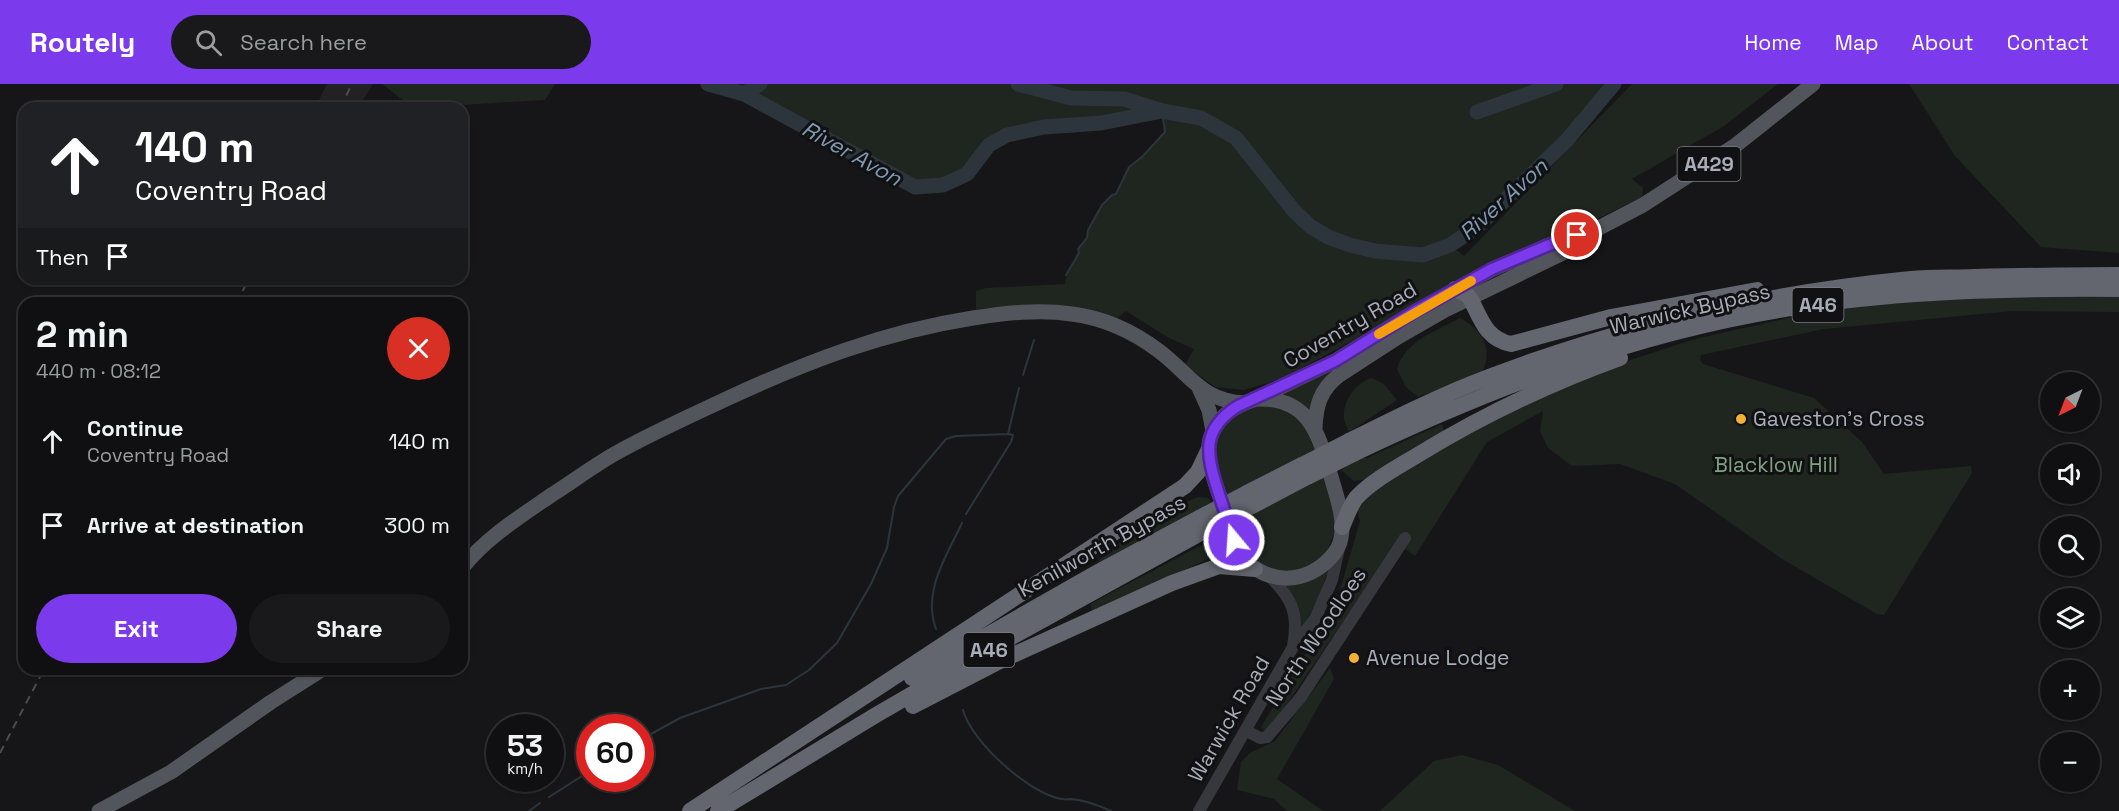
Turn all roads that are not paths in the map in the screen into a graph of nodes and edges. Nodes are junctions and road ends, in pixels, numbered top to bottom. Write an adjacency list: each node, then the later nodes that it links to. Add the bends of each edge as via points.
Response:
1 (1813, 84): 5 (main road, Coventry Road / A429, via 1756,130 1644,205 1596,230 1529,253)
2 (2119, 275): 3 (highway, Warwick Bypass / A46)
3 (1913, 279): 5 (highway, A46, via 1824,281 1703,298 1510,344 1491,335); 7 (highway, Warwick Bypass / A46, via 1756,301 1642,327)
4 (2119, 289): 6 (highway, Warwick Bypass / A46, via 1911,294)
5 (1462, 293): 10 (main road, Coventry Road / A429, via 1414,312 1335,361); 11 (main road, Coventry Road / A429, via 1325,388 1318,402)
6 (1753, 316): 8 (highway, Warwick Bypass / A46, via 1618,348); 16 (highway, via 1581,372 1480,419 1367,489 1354,501)
7 (1550, 355): 13 (highway, Kenilworth Bypass / A46, via 1424,405)
8 (1526, 379): 13 (highway, Kenilworth Bypass / A46)
9 (1199, 388): 10 (main road, via 1225,401); 12 (main road); 19 (main road, via 1136,336 1073,314 1009,314 913,330 803,364 616,453 512,522)
10 (1251, 401): 11 (main road, via 1278,401 1293,407); 12 (main road, via 1228,412)
11 (1315, 428): 16 (main road)
12 (1213, 431): 14 (main road)
13 (1352, 447): 15 (highway, Kenilworth Bypass / A46, bridge)
14 (1208, 451): 20 (main road, via 1236,545); 26 (highway, via 1198,472 1185,486)
15 (1203, 524): 24 (highway, Kenilworth Bypass / A46); 26 (highway, Kenilworth Bypass / A46, via 940,661)
16 (1342, 527): 18 (main road)
17 (1405, 538): 23 (street, North Woodloes, via 1293,709 1268,737 1260,738)
18 (1340, 544): 20 (main road, via 1326,562 1309,573 1288,578); 21 (street, Warwick Road, via 1326,596 1315,619)
19 (468, 562)
20 (1262, 572): 21 (street, Warwick Road, via 1286,594 1293,608); 24 (highway, via 1219,566 1172,582 1000,661)
21 (1293, 647): 23 (street, Warwick Road)
22 (314, 675): 25 (main road, via 171,772)
23 (1246, 731): 28 (street, Warwick Road)
24 (776, 776): 27 (highway, Kenilworth Bypass / A46)
25 (99, 811)
26 (691, 811)
27 (718, 811)
28 (1199, 811)

